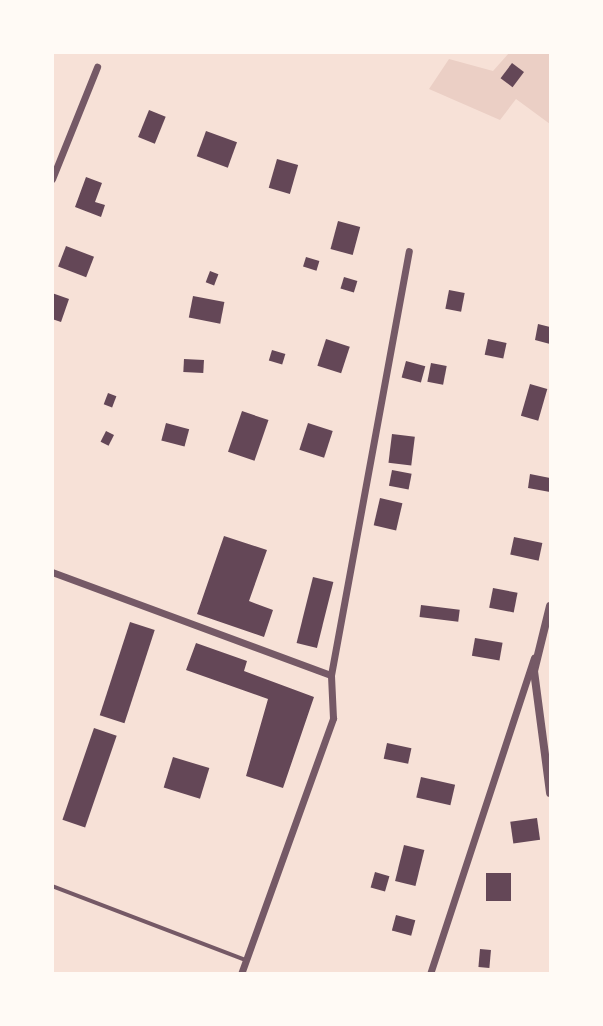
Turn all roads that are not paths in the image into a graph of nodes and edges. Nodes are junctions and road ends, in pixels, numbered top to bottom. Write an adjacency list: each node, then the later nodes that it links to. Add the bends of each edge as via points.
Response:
1 (97, 67): 2 (street)
2 (52, 179)
3 (408, 251): 7 (street)
4 (52, 572): 7 (street)
5 (551, 606): 6 (street)
6 (541, 637): 8 (street, via 535,698); 12 (street)
7 (331, 675): 10 (street, via 333,718)
8 (551, 793)
9 (52, 886): 10 (lane)
10 (246, 960): 11 (street)
11 (241, 974)
12 (430, 974)

